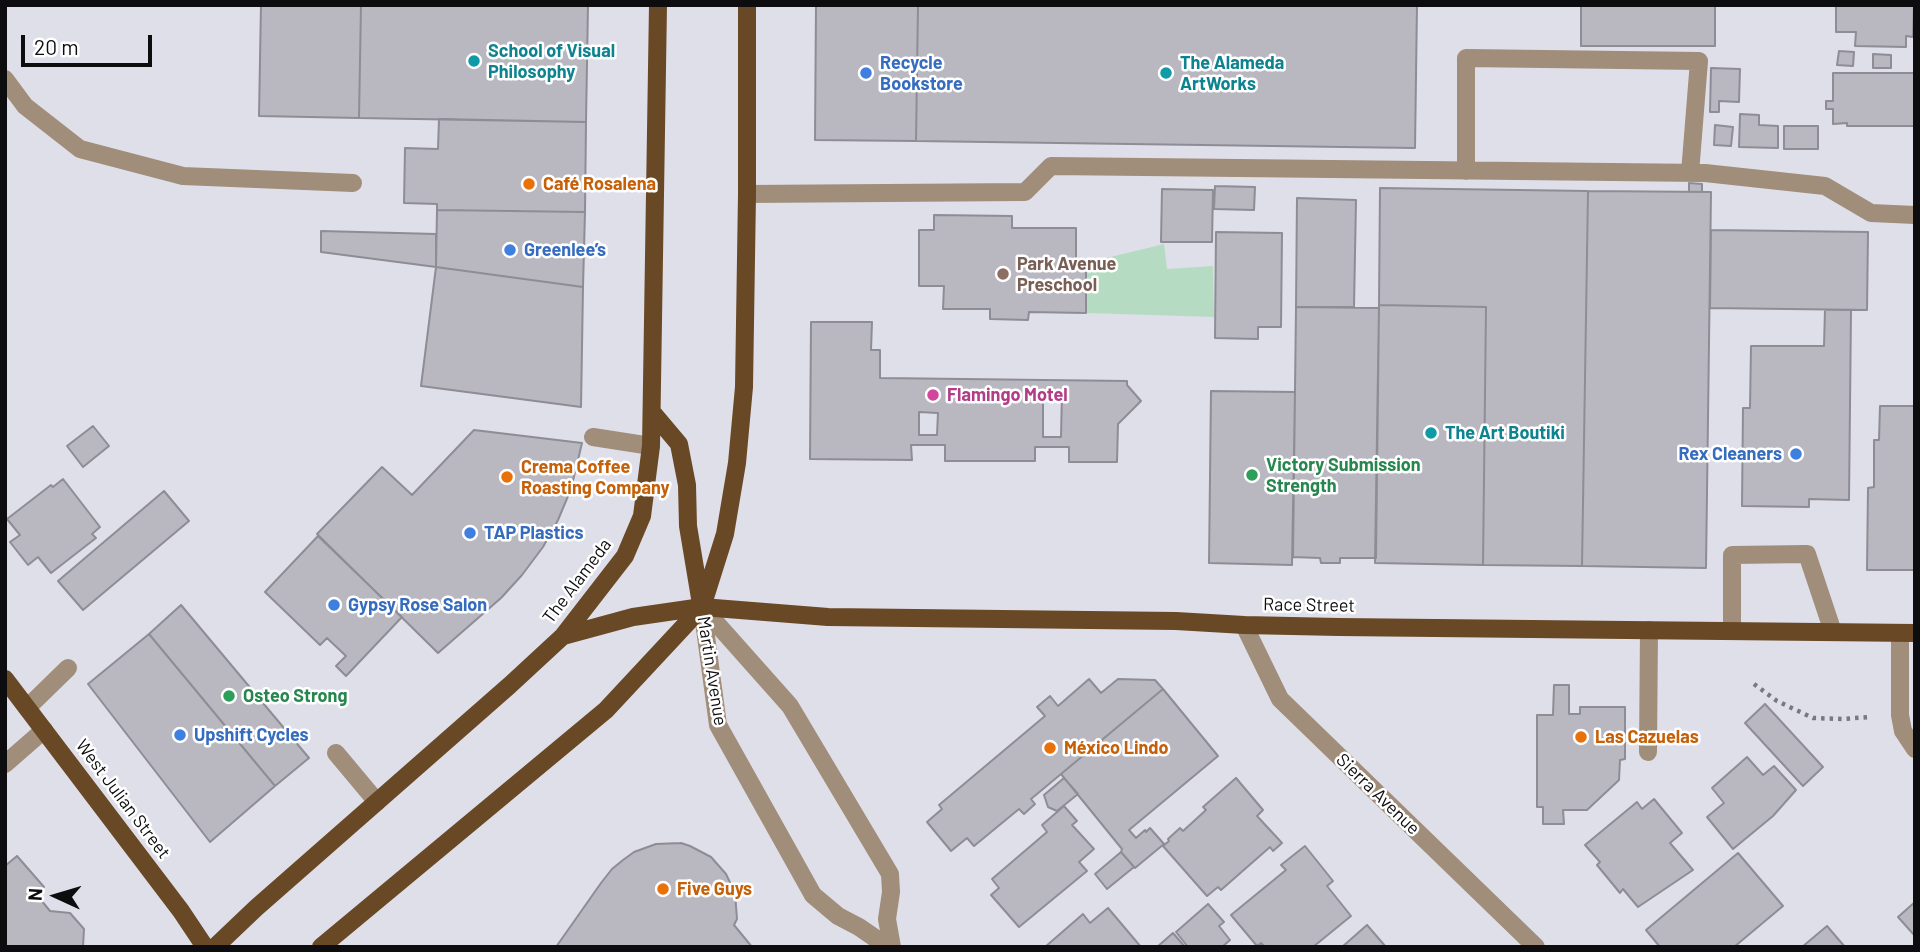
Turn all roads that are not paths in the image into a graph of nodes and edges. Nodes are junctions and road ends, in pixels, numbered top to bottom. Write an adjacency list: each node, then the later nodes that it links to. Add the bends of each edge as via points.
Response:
1 (658, 5): 9 (main road, The Alameda)
2 (747, 5): 7 (main road)
3 (5, 79): 6 (street, via 25,106 80,149 184,176)
4 (1466, 171): 5 (street); 5 (street, via 1466,58 1699,61); 7 (street, via 1051,166 1025,191)
5 (1690, 173): 8 (street, via 1825,186 1871,214)
6 (353, 183)
7 (747, 194): 12 (main road, via 744,387 737,463 725,534)
8 (1915, 215)
9 (652, 412): 11 (main road, The Alameda); 12 (main road, via 679,444)
10 (593, 437): 11 (street)
11 (652, 446): 18 (main road, The Alameda, via 642,516 625,556)
12 (702, 607): 13 (main road, Race Street, via 828,617); 18 (main road, Race Street, via 633,617); 30 (main road, via 606,710); 31 (street, Martin Avenue, via 790,706 890,874); 31 (street, Martin Avenue, via 718,725 813,895)
13 (1244, 625): 14 (main road, Race Street); 32 (street, Sierra Avenue, via 1280,699)
14 (1649, 630): 15 (main road, Race Street); 24 (street)
15 (1731, 631): 16 (main road, Race Street); 16 (street, via 1732,555 1807,554)
16 (1833, 632): 17 (main road, Race Street)
17 (1907, 633): 23 (street, via 1900,715)
18 (563, 636): 27 (main road, The Alameda)
19 (68, 668): 21 (street)
20 (5, 679): 21 (main road, West Julian Street)
21 (27, 708): 22 (main road, West Julian Street)
22 (44, 730): 26 (street); 28 (main road, West Julian Street)
23 (1915, 749)
24 (1648, 752)
25 (336, 753): 27 (street)
26 (5, 764)
27 (377, 802): 29 (main road, The Alameda)
28 (205, 947)
29 (215, 947)
30 (321, 947)
31 (890, 947)
32 (1536, 947)

